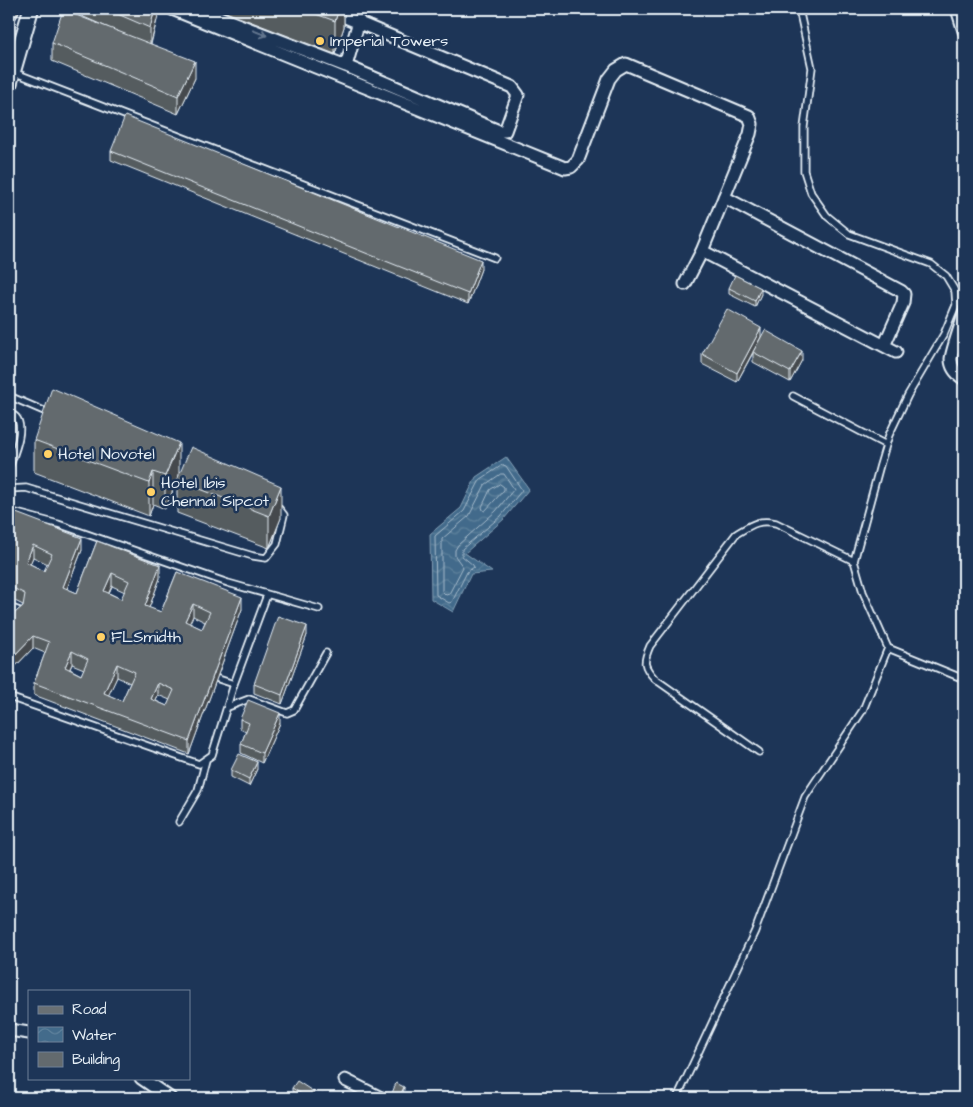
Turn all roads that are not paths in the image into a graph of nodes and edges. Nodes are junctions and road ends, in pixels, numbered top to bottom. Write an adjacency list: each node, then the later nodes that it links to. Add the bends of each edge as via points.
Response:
1 (31, 9): 10 (street)
2 (172, 9): 11 (street, via 565,168 578,160 609,79 626,64 749,116 752,124 750,134)
3 (198, 9): 9 (street, one-way to 9)
4 (326, 9): 7 (street)
5 (799, 9): 23 (lane, via 812,68 804,127 804,171 811,194 827,216 849,234 931,264 946,276 955,291 956,305 944,334 908,395)
6 (957, 9): 8 (street)
7 (359, 21): 9 (street); 9 (street, via 512,87 518,95 505,131 499,131)
8 (964, 31)
9 (346, 66)
10 (11, 79): 13 (lane)
11 (724, 197): 12 (street); 16 (street, via 901,291 904,304)
12 (702, 251): 14 (street); 16 (street)
13 (495, 258)
14 (685, 284)
15 (964, 315): 18 (street, via 951,359 958,375)
16 (884, 346): 17 (street)
17 (896, 352)
18 (964, 379)
19 (9, 396): 22 (lane)
20 (793, 396): 23 (lane)
21 (9, 413): 24 (lane, via 20,425)
22 (54, 415)
23 (886, 445): 28 (lane)
24 (9, 468)
25 (9, 489): 26 (lane, via 26,488 266,558 277,544 284,515)
26 (269, 503)
27 (9, 511): 29 (lane, via 58,524)
28 (854, 561): 33 (lane, via 863,592); 40 (lane, via 776,523 752,524 736,534 650,646 645,658 646,669 655,679)
29 (267, 595): 31 (lane); 37 (lane)
30 (9, 607): 32 (lane)
31 (319, 609)
32 (28, 614)
33 (888, 648): 36 (lane); 49 (lane, via 863,710 805,797 755,931)
34 (326, 653): 39 (lane, via 291,712 286,713 249,698)
35 (206, 675): 37 (lane)
36 (964, 679)
37 (234, 684): 39 (lane)
38 (9, 697): 41 (lane, via 199,764)
39 (228, 707): 41 (lane, via 212,755)
40 (759, 752)
41 (206, 760): 42 (lane, via 198,790)
42 (179, 822)
43 (9, 1030): 44 (street)
44 (28, 1033)
45 (144, 1080): 47 (street)
46 (345, 1080): 48 (street)
47 (170, 1098)
48 (381, 1098)
49 (677, 1098)

